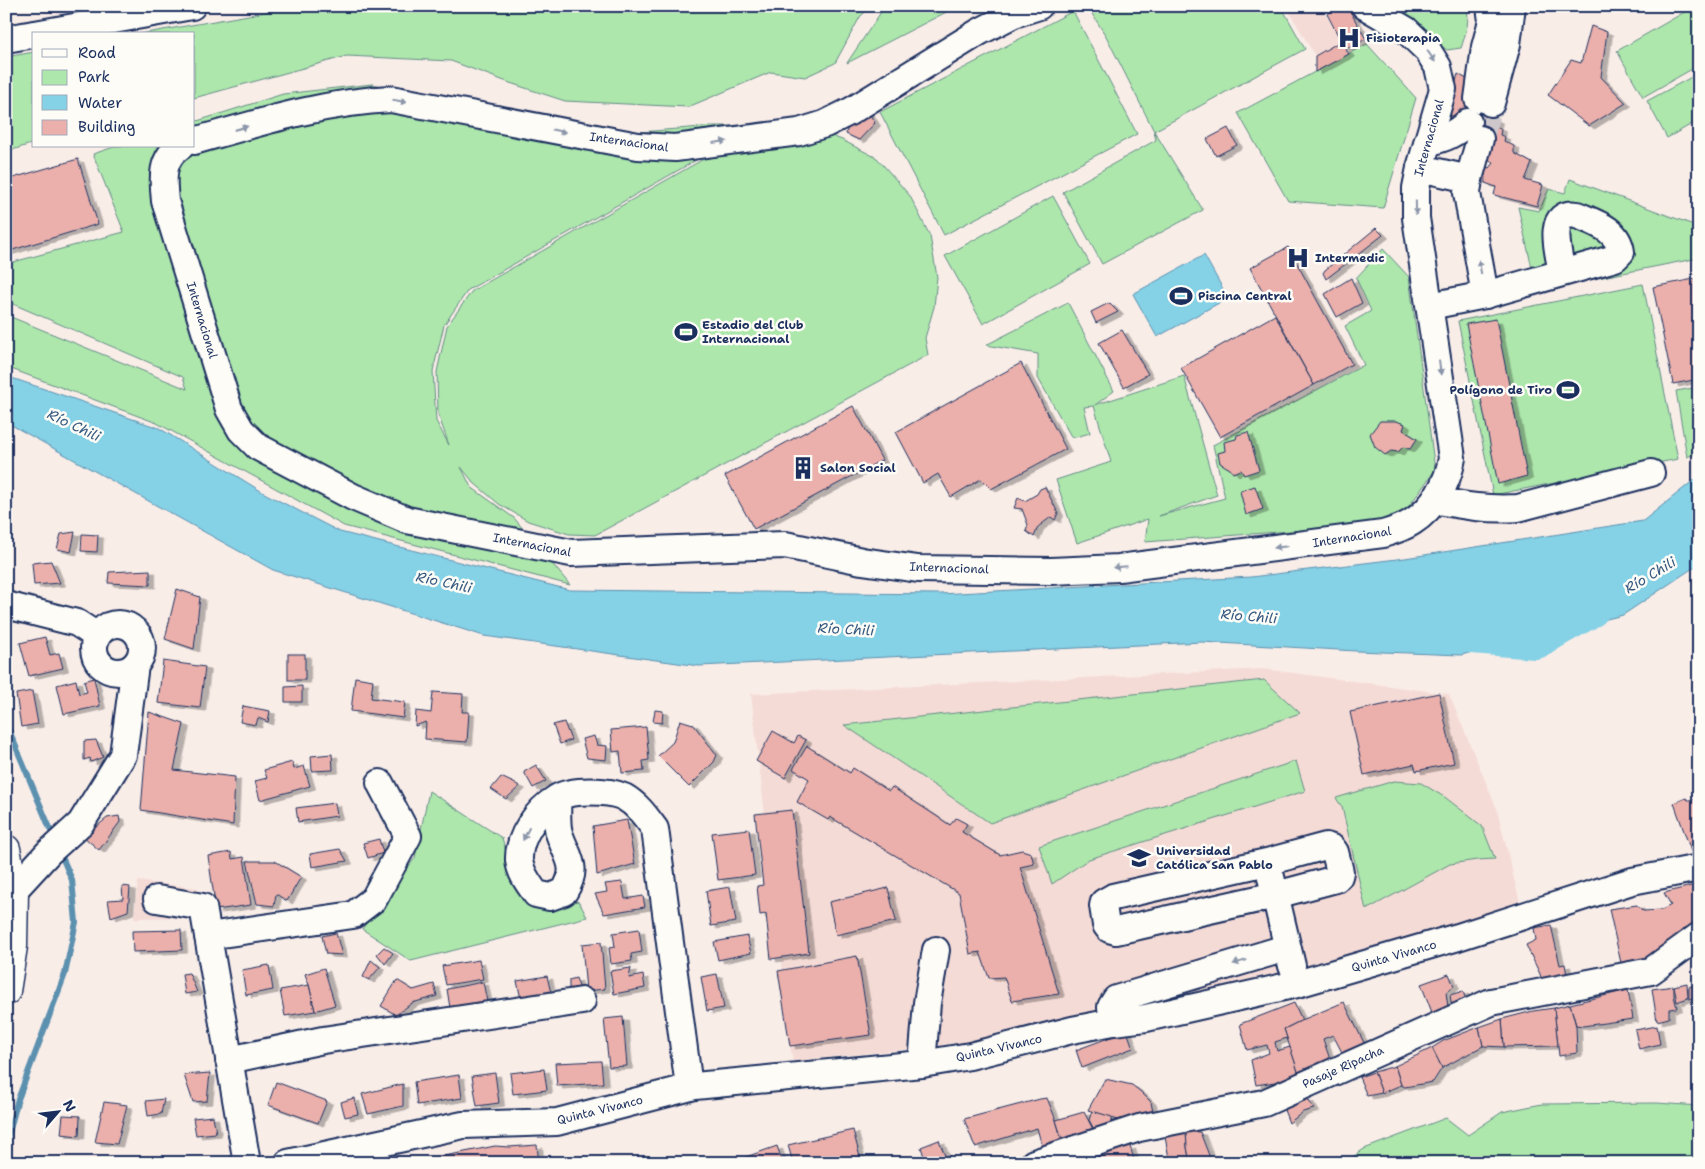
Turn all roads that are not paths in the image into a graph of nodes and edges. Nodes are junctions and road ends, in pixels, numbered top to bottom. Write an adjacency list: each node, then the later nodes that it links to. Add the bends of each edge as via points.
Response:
1 (192, 6): 6 (street)
2 (1039, 6): 10 (street, Internacional, one-way to 2, via 282,117 365,100 392,99 638,146 675,148 799,132 851,111 979,32 1014,14)
3 (1364, 6): 11 (street, Internacional, one-way to 11, via 1406,30 1428,51 1438,67 1443,89)
4 (1490, 6): 9 (street, via 1492,21 1485,47)
5 (1512, 6): 9 (street, via 1507,44)
6 (45, 32)
7 (32, 34): 8 (street)
8 (6, 39)
9 (1479, 116): 11 (street, via 1448,137); 14 (street)
10 (195, 141)
11 (1427, 143): 13 (street, Internacional)
12 (178, 148): 19 (street, Internacional, one-way to 12, via 1412,522 1383,534 1118,568 1051,571 918,569 786,545 572,553 407,520 353,497 258,447 241,430 229,408 165,202 165,164 170,154)
13 (1420, 168): 14 (street); 17 (street, Internacional, one-way to 17, via 1416,218)
14 (1469, 179): 16 (street, one-way to 14, via 1467,193)
15 (1562, 272): 16 (street)
16 (1485, 295): 17 (street)
17 (1430, 306): 19 (street, Internacional, one-way to 19, via 1452,458 1450,474)
18 (1651, 473): 19 (street, via 1518,508 1477,508)
19 (1434, 500)
20 (6, 605): 21 (street, via 77,623)
21 (97, 636): 22 (street, via 95,651 101,664 114,671 129,670); 22 (street, via 117,623 133,628 142,642 140,659)
22 (135, 665): 28 (street, via 123,755 81,823)
23 (380, 783): 31 (street, via 408,836 374,899 352,915)
24 (557, 798): 41 (street, via 571,792 622,796 641,809 655,830)
25 (6, 849): 28 (main road)
26 (1267, 862): 29 (street); 29 (street, via 1326,846 1334,850 1340,872 1336,879); 29 (street, via 1113,897 1103,906 1106,925 1116,931)
27 (1699, 868): 35 (street, Quinta Vivanco, via 1623,884)
28 (10, 890): 36 (main road, via 13,946)
29 (1276, 895): 33 (street)
30 (157, 899): 31 (street, via 203,907)
31 (208, 936): 39 (street)
32 (1699, 936): 44 (street, Pasaje Ripacha, via 1651,971 1491,1002 1264,1102 1139,1128)
33 (1286, 948): 35 (street); 38 (street, one-way to 38, via 1120,997 1111,1007)
34 (936, 950): 40 (street)
35 (1297, 984): 38 (street, Quinta Vivanco, via 1146,1018)
36 (6, 990)
37 (582, 1002): 39 (street, via 323,1040)
38 (1113, 1022): 40 (street, Quinta Vivanco)
39 (229, 1060): 42 (street)
40 (922, 1064): 41 (street, Quinta Vivanco)
41 (688, 1087): 43 (street, Quinta Vivanco, via 557,1122 463,1125)
42 (247, 1163)
43 (288, 1163)
44 (1034, 1163)

